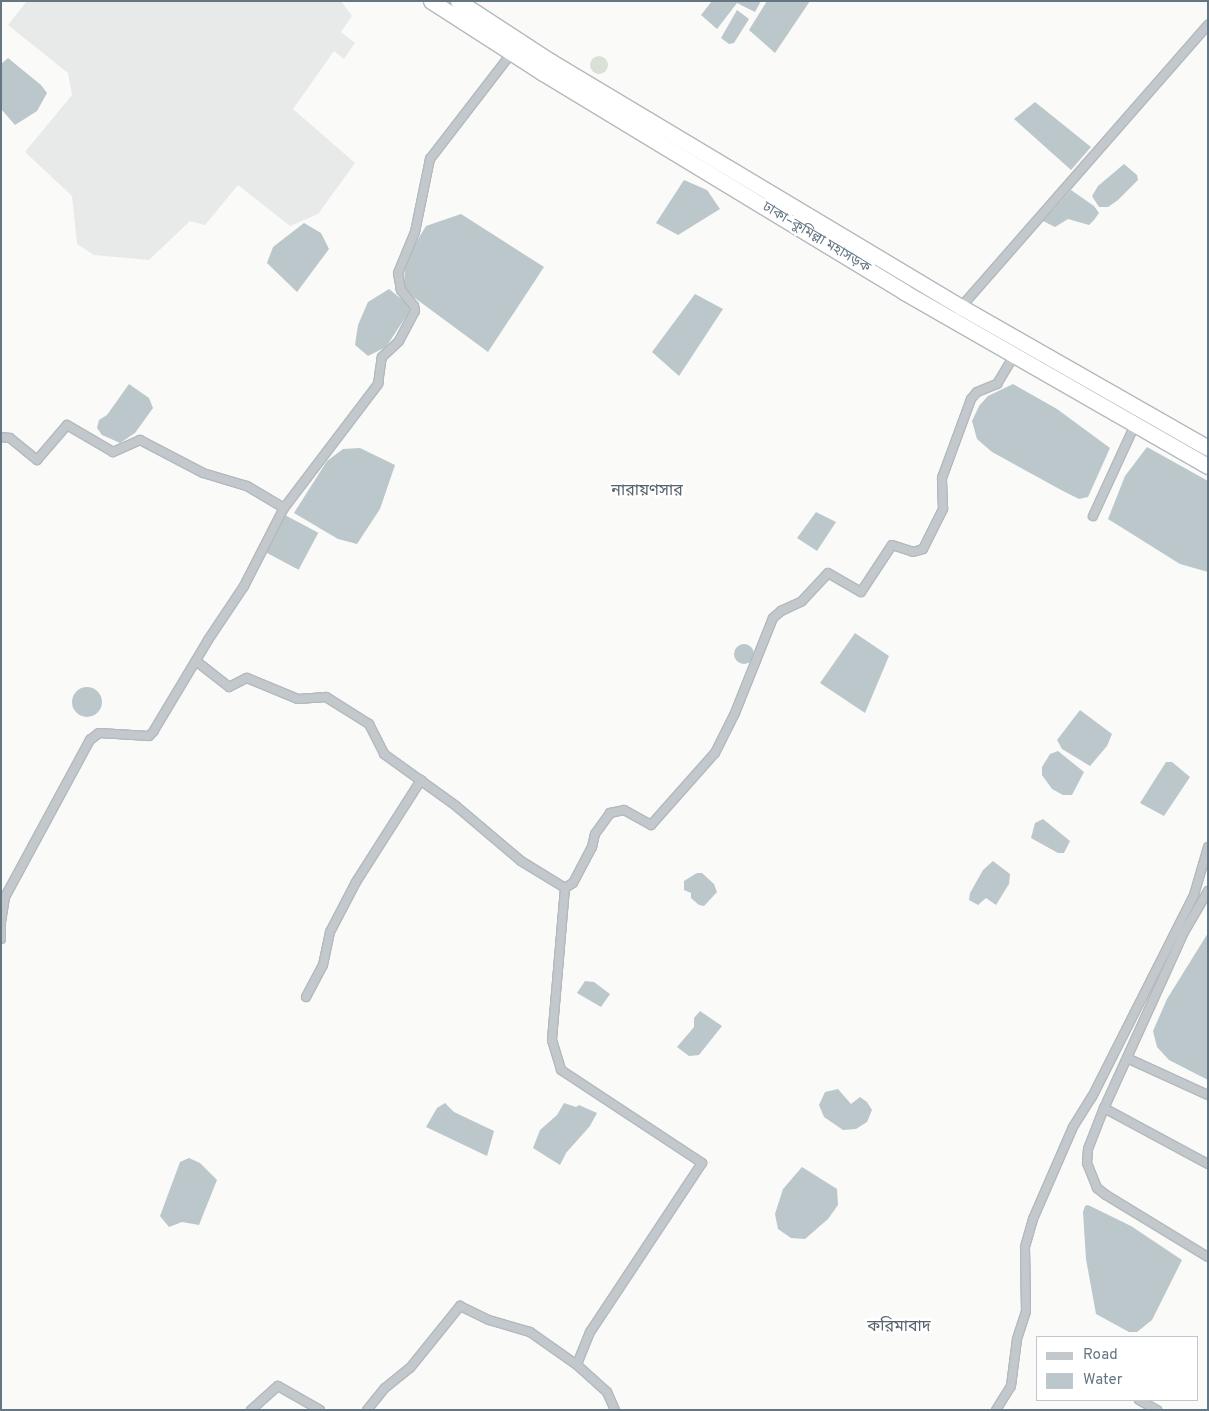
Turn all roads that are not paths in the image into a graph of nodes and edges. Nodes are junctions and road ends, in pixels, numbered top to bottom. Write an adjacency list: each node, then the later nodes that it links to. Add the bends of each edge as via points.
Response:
1 (431, 1): 4 (highway, ঢাকা–কুমিল্লা মহাসড়ক)
2 (458, 1): 5 (highway, ঢাকা–কুমিল্লা মহাসড়ক)
3 (1208, 25): 6 (street)
4 (511, 54): 5 (highway, ঢাকা–কুমিল্লা মহাসড়ক); 13 (street, via 430,158 415,232 398,272 401,290 415,312 399,340 382,358 378,384)
5 (608, 103): 6 (highway, ঢাকা–কুমিল্লা মহাসড়ক); 7 (highway, ঢাকা–কুমিল্লা মহাসড়ক)
6 (961, 307): 8 (highway, ঢাকা–কুমিল্লা মহাসড়ক)
7 (1014, 356): 8 (highway, ঢাকা–কুমিল্লা মহাসড়ক); 18 (street, via 997,384 977,392 971,399 942,478 940,517 923,549 913,552 892,545 861,592 828,573 802,601 777,614 715,753 650,825 624,810 610,814 595,834 592,847 573,883)
8 (1093, 393): 9 (highway, ঢাকা–কুমিল্লা মহাসড়ক); 11 (highway, ঢাকা–কুমিল্লা মহাসড়ক)
9 (1134, 426): 12 (highway, ঢাকা–কুমিল্লা মহাসড়ক); 14 (street)
10 (1, 437): 13 (street, via 10,438 37,460 67,425 113,452 140,440 203,474 247,486)
11 (1208, 448)
12 (1208, 466)
13 (284, 508): 15 (street, via 244,586)
14 (1093, 516)
15 (196, 661): 16 (street, via 229,687 247,678 298,699 326,697 368,724 380,750); 20 (street, via 148,736 99,733 90,740 46,827)
16 (421, 780): 18 (street, via 513,855); 23 (street, via 356,882 330,932 323,965)
17 (1208, 847): 35 (street, via 1194,895 1092,1097 1073,1127 1033,1219 1025,1247 1026,1311 1017,1340 1011,1386)
18 (564, 888): 29 (street, via 552,1040 561,1070 702,1163 590,1332)
19 (1208, 891): 24 (street, via 1184,932)
20 (3, 896): 21 (street)
21 (1, 923): 22 (street)
22 (1, 939)
23 (306, 997)
24 (1129, 1058): 25 (street); 26 (street)
25 (1208, 1095)
26 (1104, 1108): 27 (street); 28 (street, via 1087,1163 1097,1188)
27 (1208, 1164)
28 (1208, 1257)
29 (577, 1365): 33 (street, via 530,1332 489,1320 460,1306 410,1368 385,1388); 34 (street, via 607,1392)
30 (1141, 1401): 36 (street)
31 (251, 1410): 32 (street, via 278,1386)
32 (320, 1410)
33 (367, 1410)
34 (615, 1410)
35 (996, 1410)
36 (1157, 1410)

